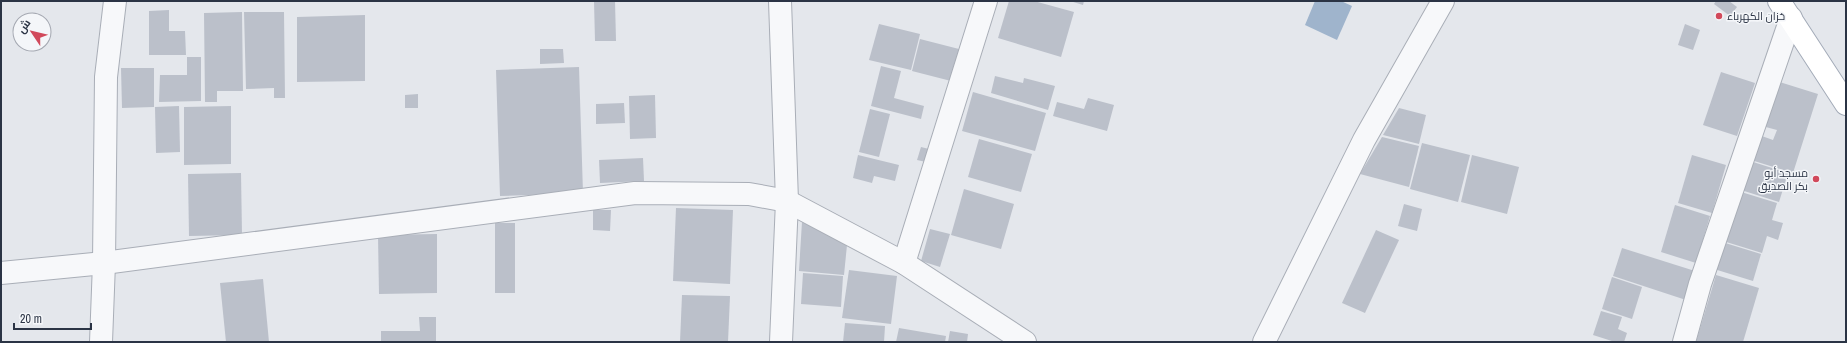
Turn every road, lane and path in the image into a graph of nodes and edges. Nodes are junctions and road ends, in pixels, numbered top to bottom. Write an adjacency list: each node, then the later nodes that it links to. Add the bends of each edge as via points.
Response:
1 (115, 1): 8 (street, via 106,77)
2 (780, 1): 7 (street)
3 (986, 1): 9 (street)
4 (1443, 1): 14 (street, via 1364,140)
5 (1785, 10): 6 (main road); 15 (street)
6 (1846, 104)
7 (787, 201): 8 (street, via 749,194 635,193); 9 (street); 12 (street)
8 (104, 263): 10 (street); 11 (street)
9 (904, 263): 13 (street)
10 (1, 273)
11 (100, 342)
12 (781, 342)
13 (1025, 342)
14 (1264, 342)
15 (1684, 342)

